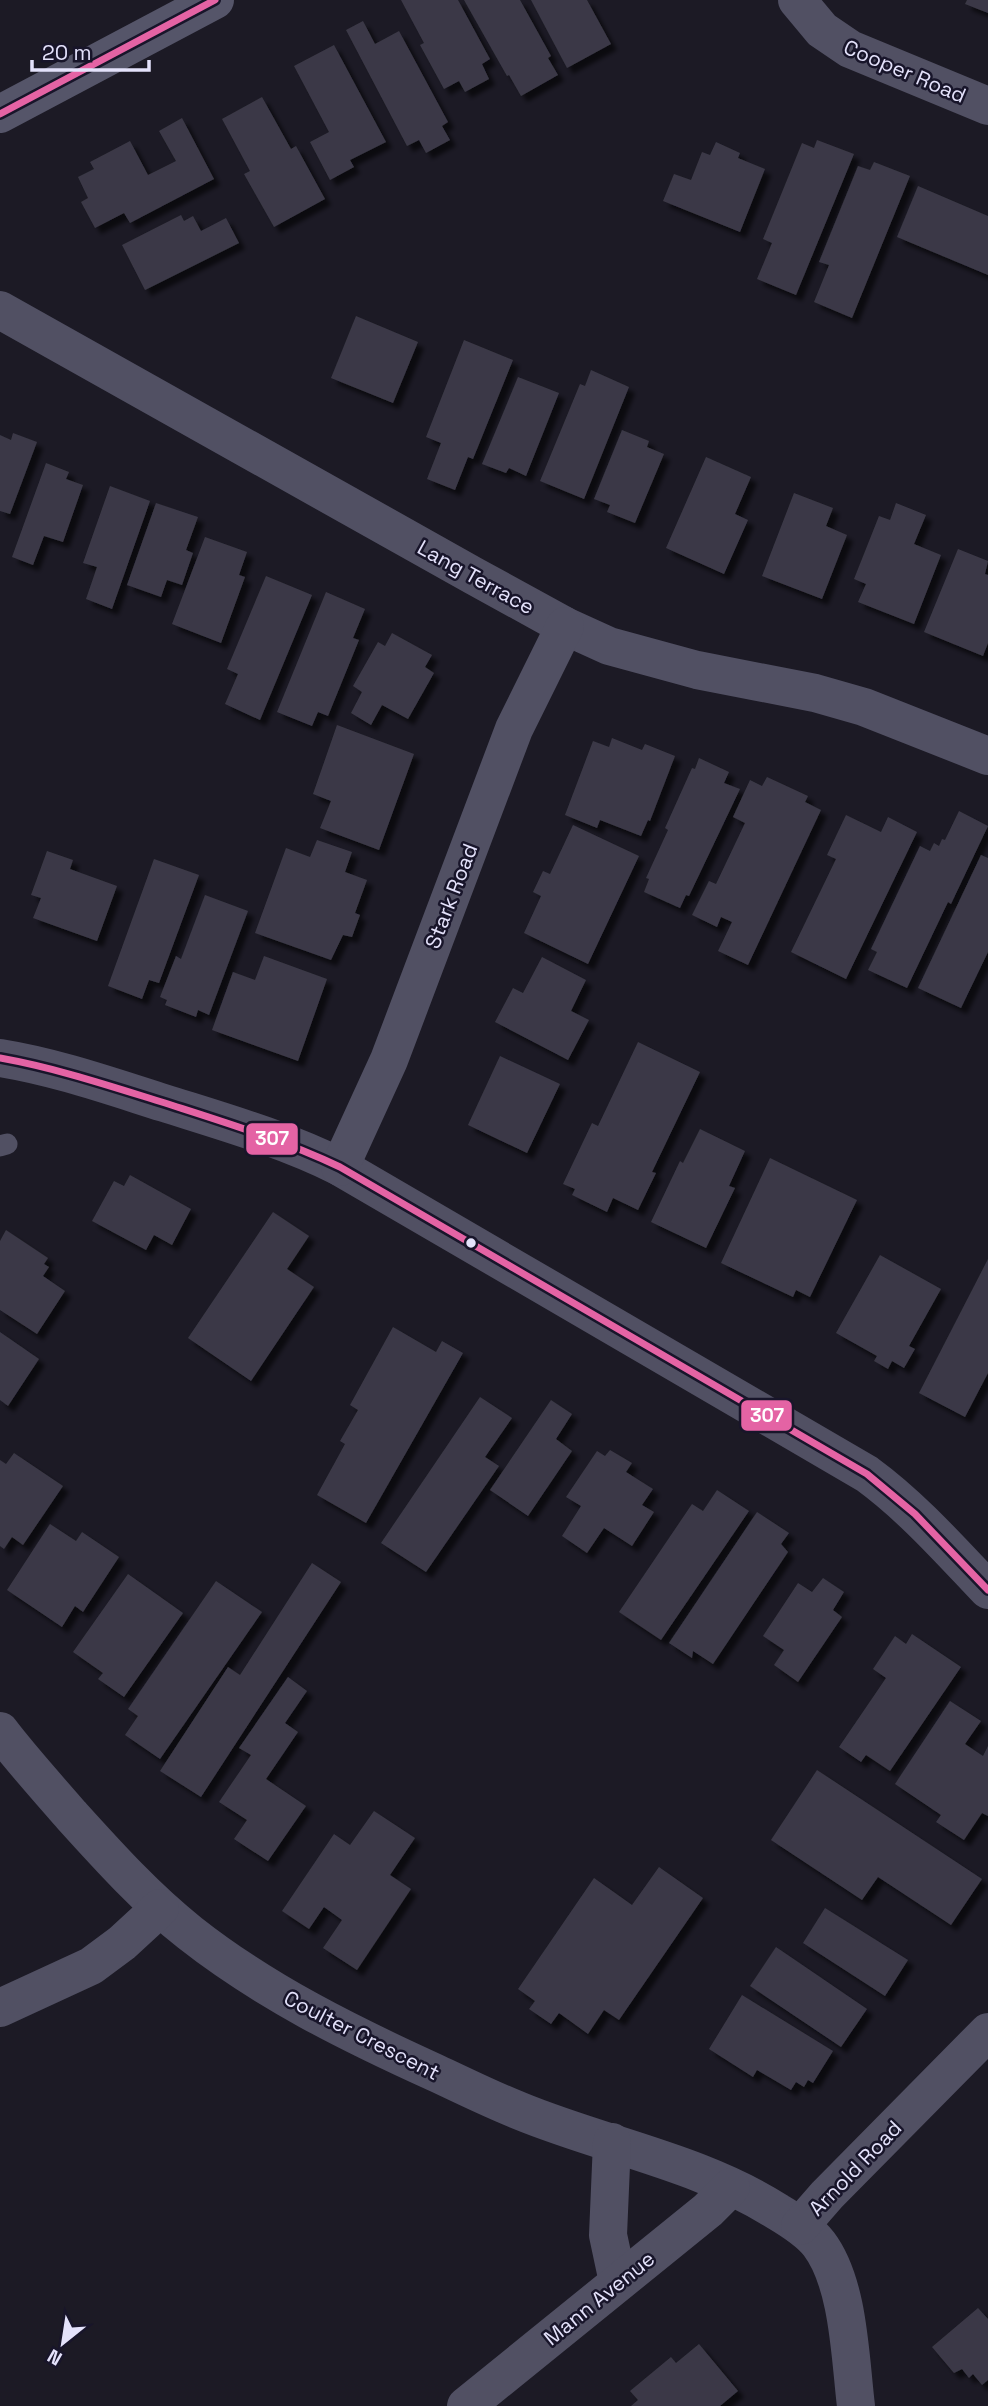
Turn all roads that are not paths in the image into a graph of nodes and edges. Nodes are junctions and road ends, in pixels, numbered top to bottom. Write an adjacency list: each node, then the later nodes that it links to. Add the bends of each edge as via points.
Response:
1 (215, 0): 4 (main road)
2 (797, 0): 3 (street, Cooper Road, via 822,30 850,49)
3 (988, 106)
4 (0, 114)
5 (0, 310): 6 (street, Lang Terrace)
6 (565, 626): 7 (street, Lang Terrace, via 651,659 864,707); 9 (street, Stark Road, via 514,729 389,1060)
7 (988, 757)
8 (0, 1058): 9 (street, via 69,1074 267,1136)
9 (340, 1167): 10 (street, via 867,1474 896,1494)
10 (988, 1590)
11 (0, 1731): 12 (street, Coulter Crescent)
12 (160, 1908): 13 (street, via 91,1966); 15 (street, Coulter Crescent, via 221,1956 362,2040 519,2111)
13 (0, 2008)
14 (988, 2032): 17 (street, Arnold Road)
15 (612, 2142): 16 (street, Coulter Crescent); 18 (street, via 608,2235)
16 (732, 2187): 17 (street, Coulter Crescent); 18 (street, Mann Avenue)
17 (800, 2226): 20 (street, Arnold Road, via 819,2244 834,2270 842,2297)
18 (618, 2283): 19 (street, Mann Avenue)
19 (466, 2406)
20 (856, 2406)

